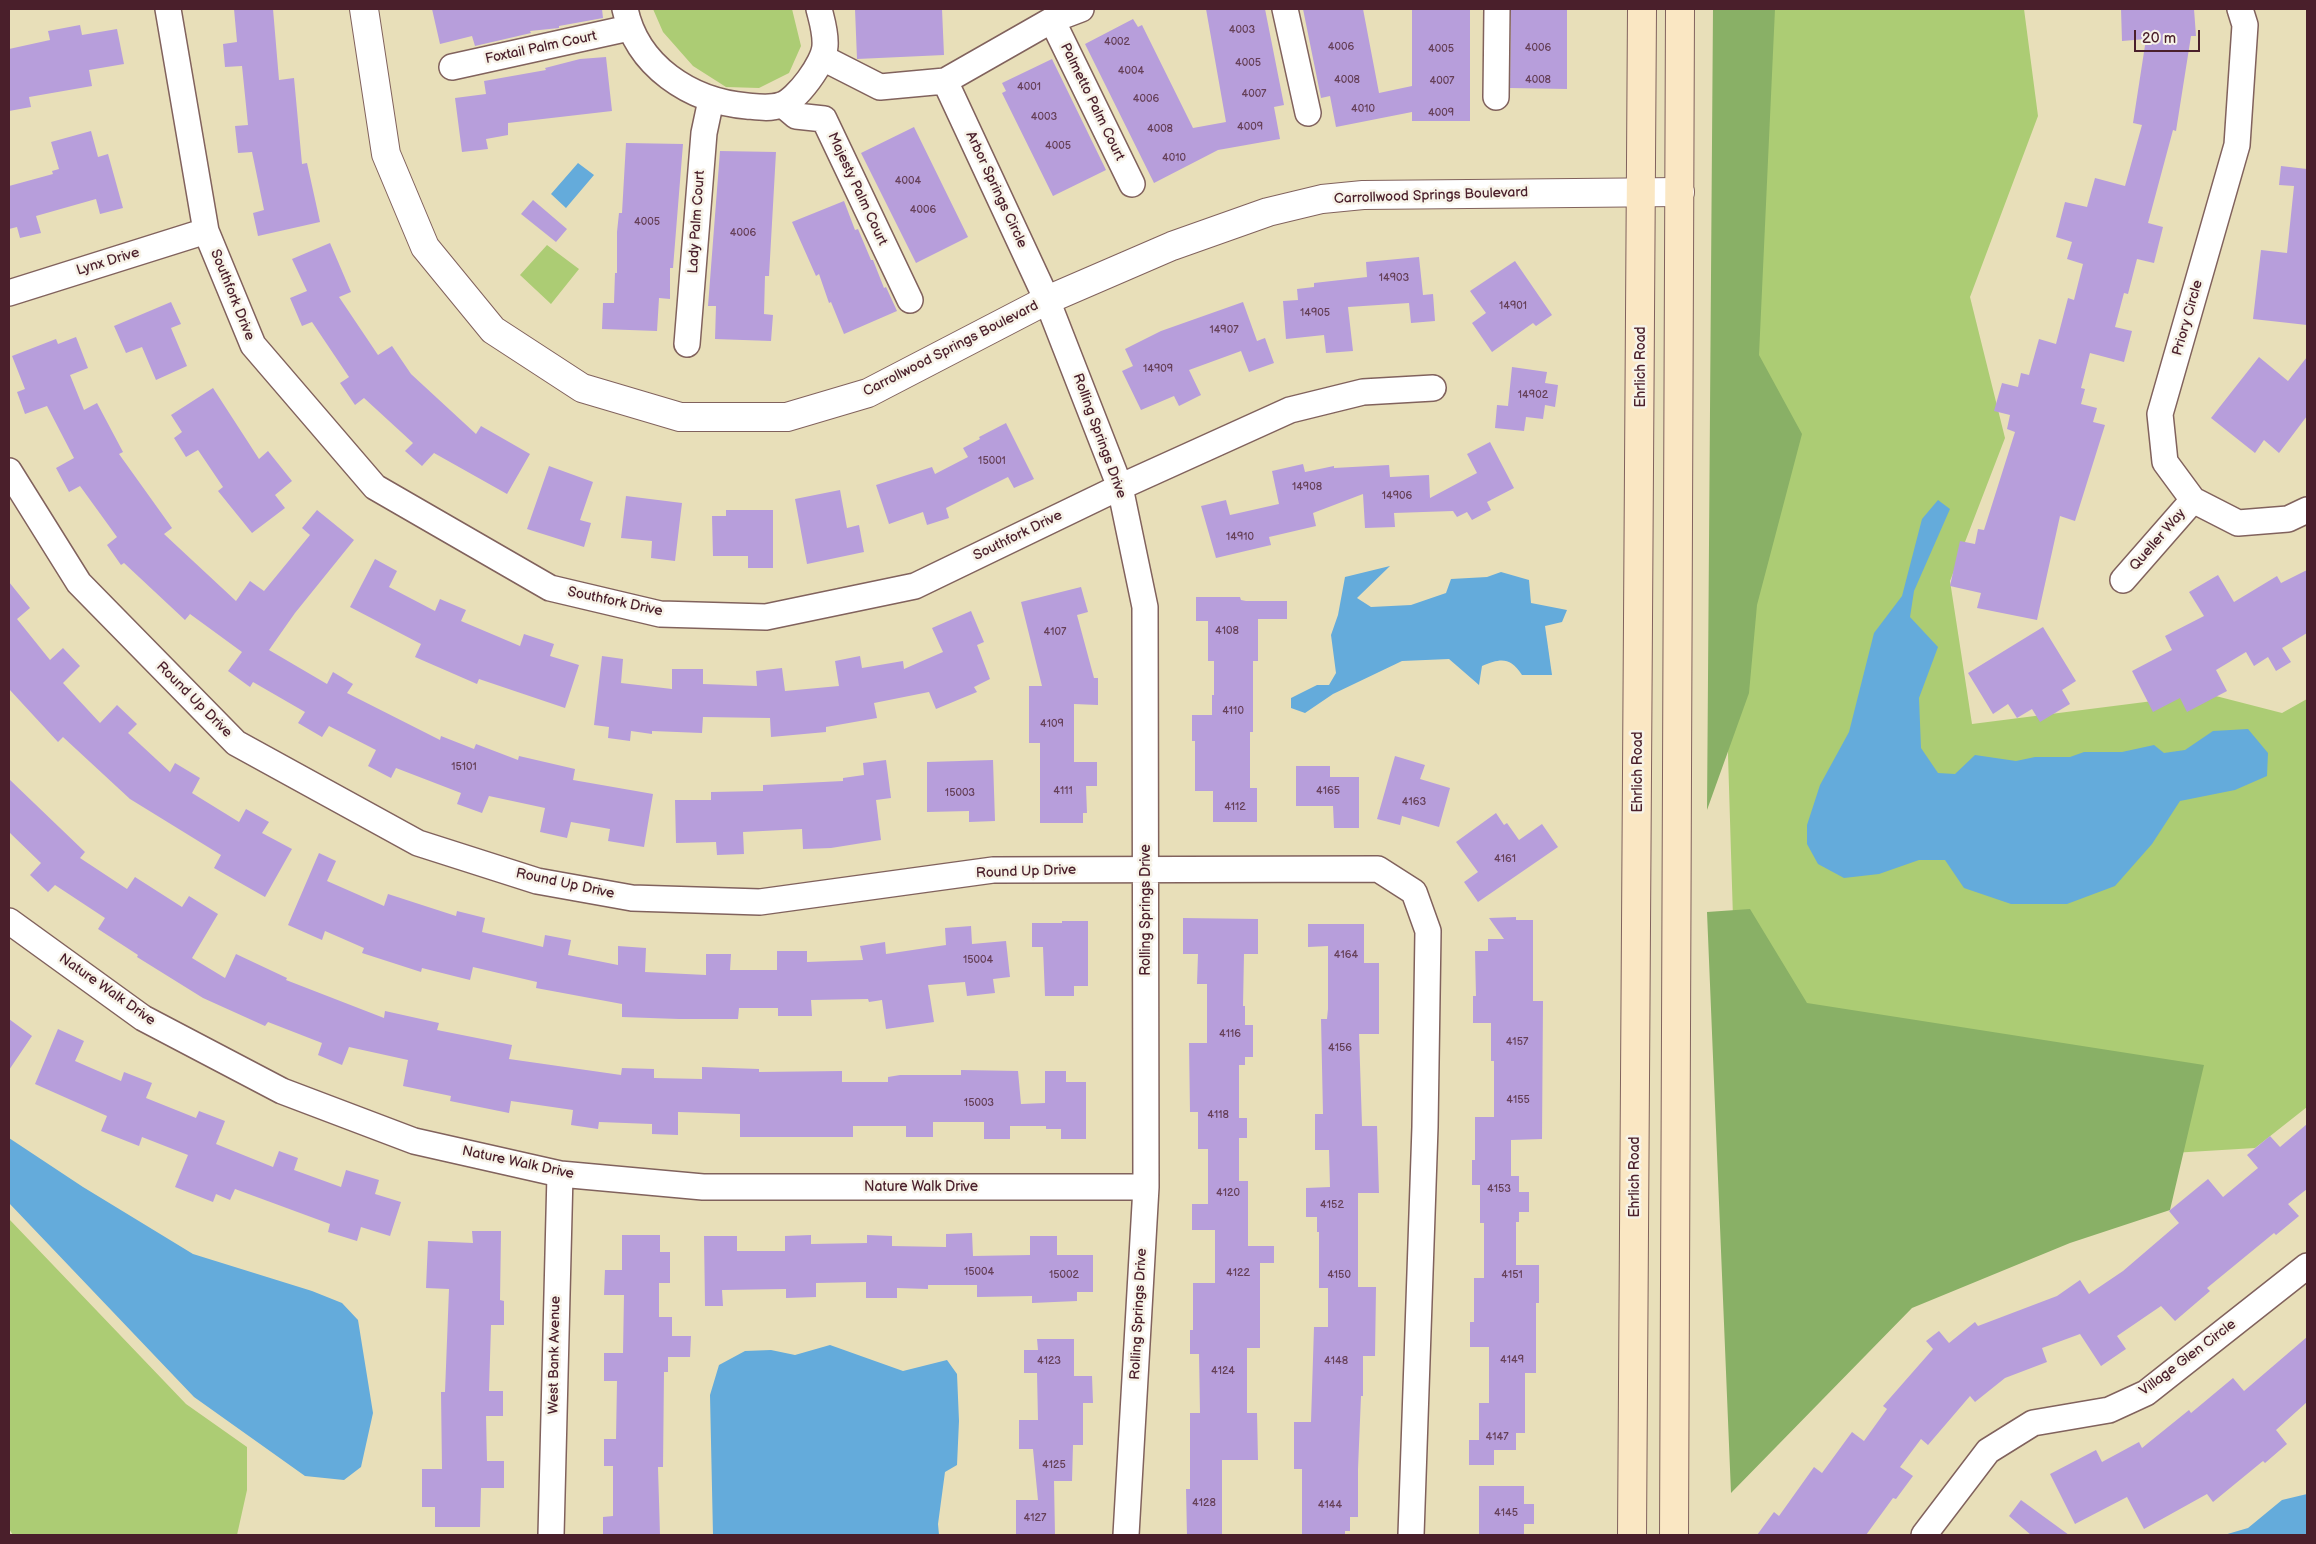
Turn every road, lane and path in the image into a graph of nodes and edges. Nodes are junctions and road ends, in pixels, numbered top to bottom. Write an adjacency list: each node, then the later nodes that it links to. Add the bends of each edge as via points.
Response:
1 (168, 9): 22 (street, Southfork Drive)
2 (364, 9): 25 (street, Carrollwood Springs Boulevard, via 386,154 425,247 493,330 582,388 680,417 786,417 868,393)
3 (819, 9): 12 (street, via 825,32)
4 (1081, 9): 11 (street)
5 (1285, 9): 18 (street)
6 (1497, 9): 15 (street)
7 (1642, 9): 20 (main road, Ehrlich Road)
8 (1680, 9): 21 (main road)
9 (2240, 9): 30 (street, Priory Circle, via 2245,25 2237,145 2160,414 2165,462)
10 (627, 18): 13 (street, Foxtail Palm Court); 16 (street, via 647,58 670,79)
11 (1052, 20): 14 (street); 19 (street, Palmetto Palm Court)
12 (823, 58): 14 (street, via 880,87); 17 (street, via 805,85)
13 (452, 67)
14 (945, 81): 25 (street, Arbor Springs Circle)
15 (1496, 97)
16 (711, 100): 17 (street, via 766,107); 26 (street, Lady Palm Court, via 704,134)
17 (782, 105): 24 (street, Majesty Palm Court, via 796,116 824,120)
18 (1308, 113)
19 (1132, 184)
20 (1642, 192): 21 (street, Carrollwood Springs Boulevard); 25 (street, Carrollwood Springs Boulevard, via 1363,195 1322,199 1219,228); 41 (main road, Ehrlich Road)
21 (1680, 192): 42 (main road)
22 (206, 231): 23 (street, Lynx Drive); 29 (street, Southfork Drive, via 253,345 375,487 550,588 660,614 766,618 915,586)
23 (9, 293)
24 (910, 300)
25 (1048, 300): 29 (street, Rolling Springs Drive)
26 (687, 344)
27 (1433, 388): 29 (street, Southfork Drive, via 1363,392 1290,410)
28 (9, 470): 33 (street, Round Up Drive, via 79,583 236,743 418,843 537,881 642,898 760,902 993,870)
29 (1120, 487): 33 (street, Rolling Springs Drive, via 1145,607)
30 (2193, 500): 31 (street, Priory Circle, via 2238,523 2288,519); 32 (street, Queller Way)
31 (2307, 510)
32 (2123, 580)
33 (1146, 870): 36 (street, Rolling Springs Drive); 40 (street, Round Up Drive, via 1378,869 1414,892 1428,931)
34 (9, 920): 35 (street, Nature Walk Drive, via 143,1018 282,1091 414,1141)
35 (560, 1174): 36 (street, Nature Walk Drive, via 703,1188); 38 (street, West Bank Avenue)
36 (1146, 1186): 39 (street, Rolling Springs Drive)
37 (2307, 1266): 43 (street, Village Glen Circle, via 2146,1393 2109,1410 2033,1424 1988,1452)
38 (551, 1535)
39 (1126, 1535)
40 (1411, 1535)
41 (1632, 1535)
42 (1674, 1535)
43 (1924, 1535)

